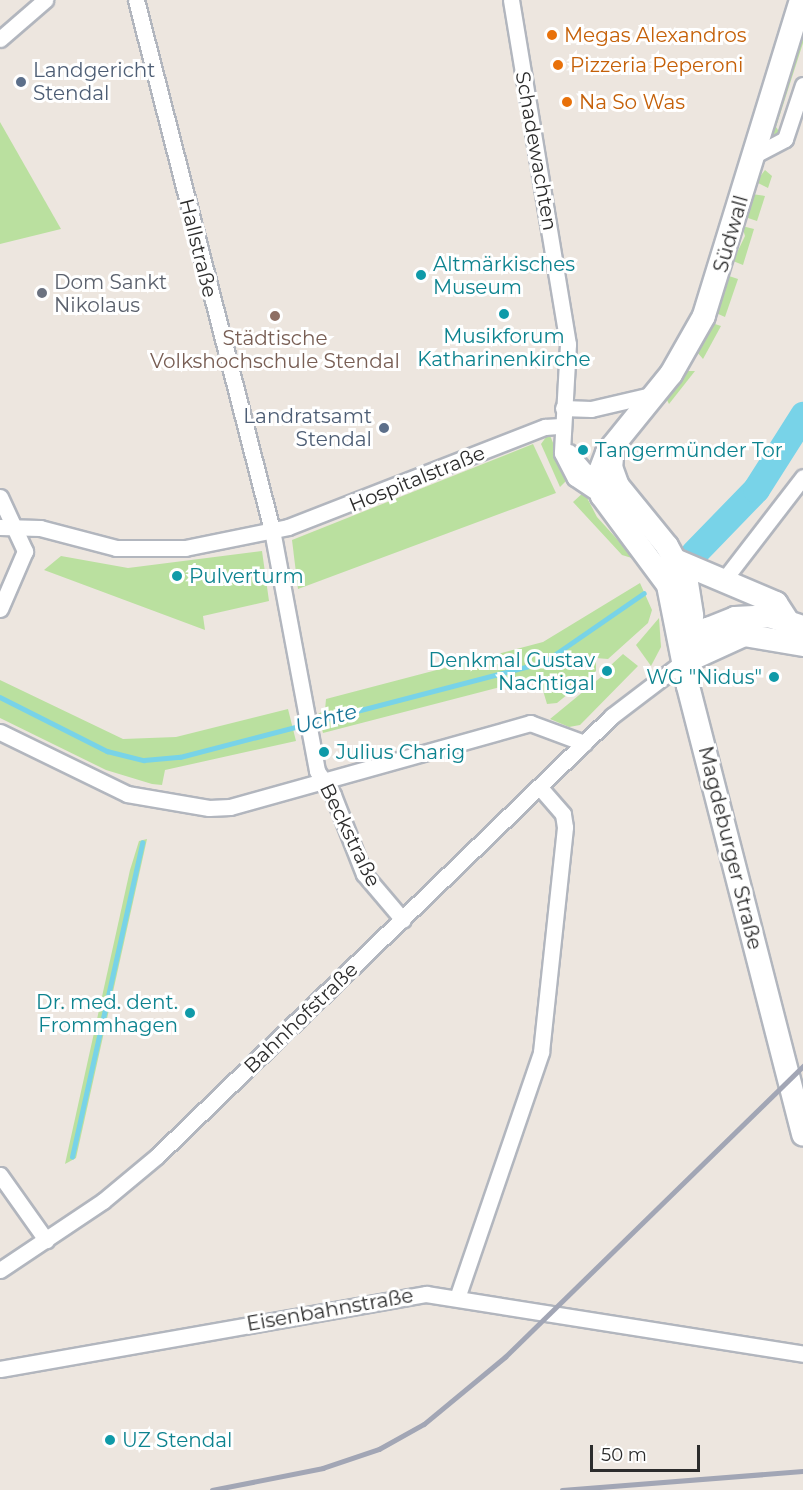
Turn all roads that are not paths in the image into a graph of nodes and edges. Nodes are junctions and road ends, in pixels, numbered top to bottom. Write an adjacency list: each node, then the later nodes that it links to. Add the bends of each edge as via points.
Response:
1 (45, 0): 5 (street)
2 (136, 0): 16 (street, Hallstraße)
3 (511, 0): 9 (street, Schadewachten, via 568,344)
4 (801, 0): 7 (main road, Südwall)
5 (0, 39)
6 (803, 85): 7 (street, via 785,139)
7 (755, 155): 8 (main road, Südwall, via 704,316)
8 (657, 393): 9 (street, via 601,407); 12 (main road, Südwall, via 614,444)
9 (563, 408): 10 (street, Schadewachten)
10 (561, 426): 12 (street, Schadewachten, via 572,458); 16 (street, Hospitalstraße, via 545,427 395,488)
11 (803, 477): 18 (street)
12 (606, 486): 17 (main road); 22 (main road, via 664,574)
13 (0, 497): 15 (street)
14 (0, 527): 15 (street, Hospitalstraße)
15 (17, 528): 16 (street, Hospitalstraße, via 40,528 138,551 185,548); 19 (street, via 25,556)
16 (272, 530): 25 (street, Beckstraße, via 303,705)
17 (677, 561): 18 (main road); 22 (main road, Magdeburger Straße, via 691,600)
18 (723, 581): 20 (main road, via 776,603)
19 (0, 609)
20 (787, 628): 21 (main road); 22 (main road, via 754,615 723,621 701,635)
21 (803, 645)
22 (683, 662): 24 (street, Bahnhofstraße, via 650,683); 28 (main road, Magdeburger Straße)
23 (0, 732): 25 (street, via 109,787 163,804 231,807)
24 (584, 743): 25 (street, via 530,723); 26 (street, Bahnhofstraße)
25 (323, 781): 27 (street, Beckstraße, via 364,874)
26 (540, 788): 27 (street, Bahnhofstraße); 32 (street, via 559,808 565,827 539,1062)
27 (403, 920): 30 (street, Bahnhofstraße, via 157,1156)
28 (803, 1135)
29 (0, 1174): 30 (street)
30 (46, 1240): 31 (street, Bahnhofstraße)
31 (0, 1270)
32 (457, 1298): 33 (street, Eisenbahnstraße); 34 (street, Eisenbahnstraße, via 406,1296)
33 (803, 1354)
34 (0, 1370)

